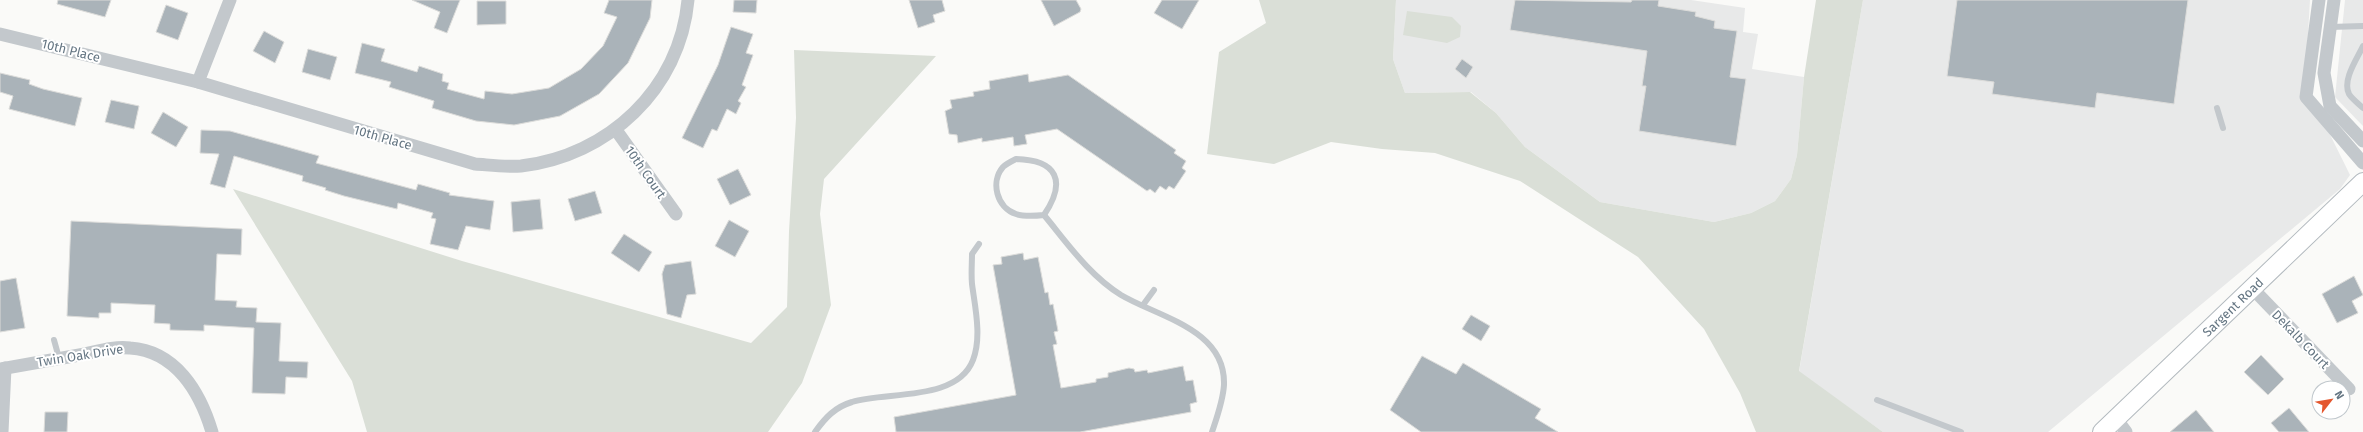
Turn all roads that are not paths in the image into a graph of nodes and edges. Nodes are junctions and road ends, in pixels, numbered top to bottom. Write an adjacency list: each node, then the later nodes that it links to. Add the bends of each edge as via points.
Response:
1 (230, 0): 9 (street)
2 (688, 0): 13 (street, 10th Place, via 684,31 675,57 646,101)
3 (2334, 0): 6 (street)
4 (2316, 7): 15 (street, via 2306,97)
5 (2363, 26): 6 (lane)
6 (2330, 27): 14 (street, via 2324,73 2330,106)
7 (0, 34): 9 (street, 10th Place)
8 (2363, 46): 11 (lane, via 2348,79 2350,95)
9 (198, 82): 13 (street, 10th Place, via 475,164 514,166 541,162 575,151)
10 (2217, 108): 12 (lane)
11 (2363, 108)
12 (2224, 128)
13 (616, 130): 17 (street, 10th Court)
14 (2363, 141)
15 (2363, 163)
16 (2363, 182): 20 (main road, Sargent Road)
17 (676, 214)
18 (1044, 214): 18 (lane, via 1056,192 1057,180 1049,168 1034,159 1016,158 1003,167 997,179 999,201 1006,209 1026,216); 22 (lane, via 1092,273 1122,295)
19 (978, 244): 31 (lane, via 972,254 976,335 973,359 966,372 939,388 853,402 831,412)
20 (2252, 289): 26 (street, Dekalb Court); 28 (main road, Sargent Road)
21 (1154, 290): 22 (lane)
22 (1143, 305): 32 (lane, via 1187,326 1207,342 1220,364 1224,384)
23 (54, 340): 24 (lane)
24 (59, 358): 25 (street, Twin Oak Drive); 30 (street, Twin Oak Drive, via 129,347 152,353 176,368 193,386)
25 (3, 368): 29 (street)
26 (2340, 380)
27 (1877, 400): 33 (lane)
28 (2121, 426): 34 (main road, Sargent Road)
29 (2, 432)
30 (212, 432)
31 (815, 432)
32 (1212, 432)
33 (1961, 432)
34 (2102, 432)

